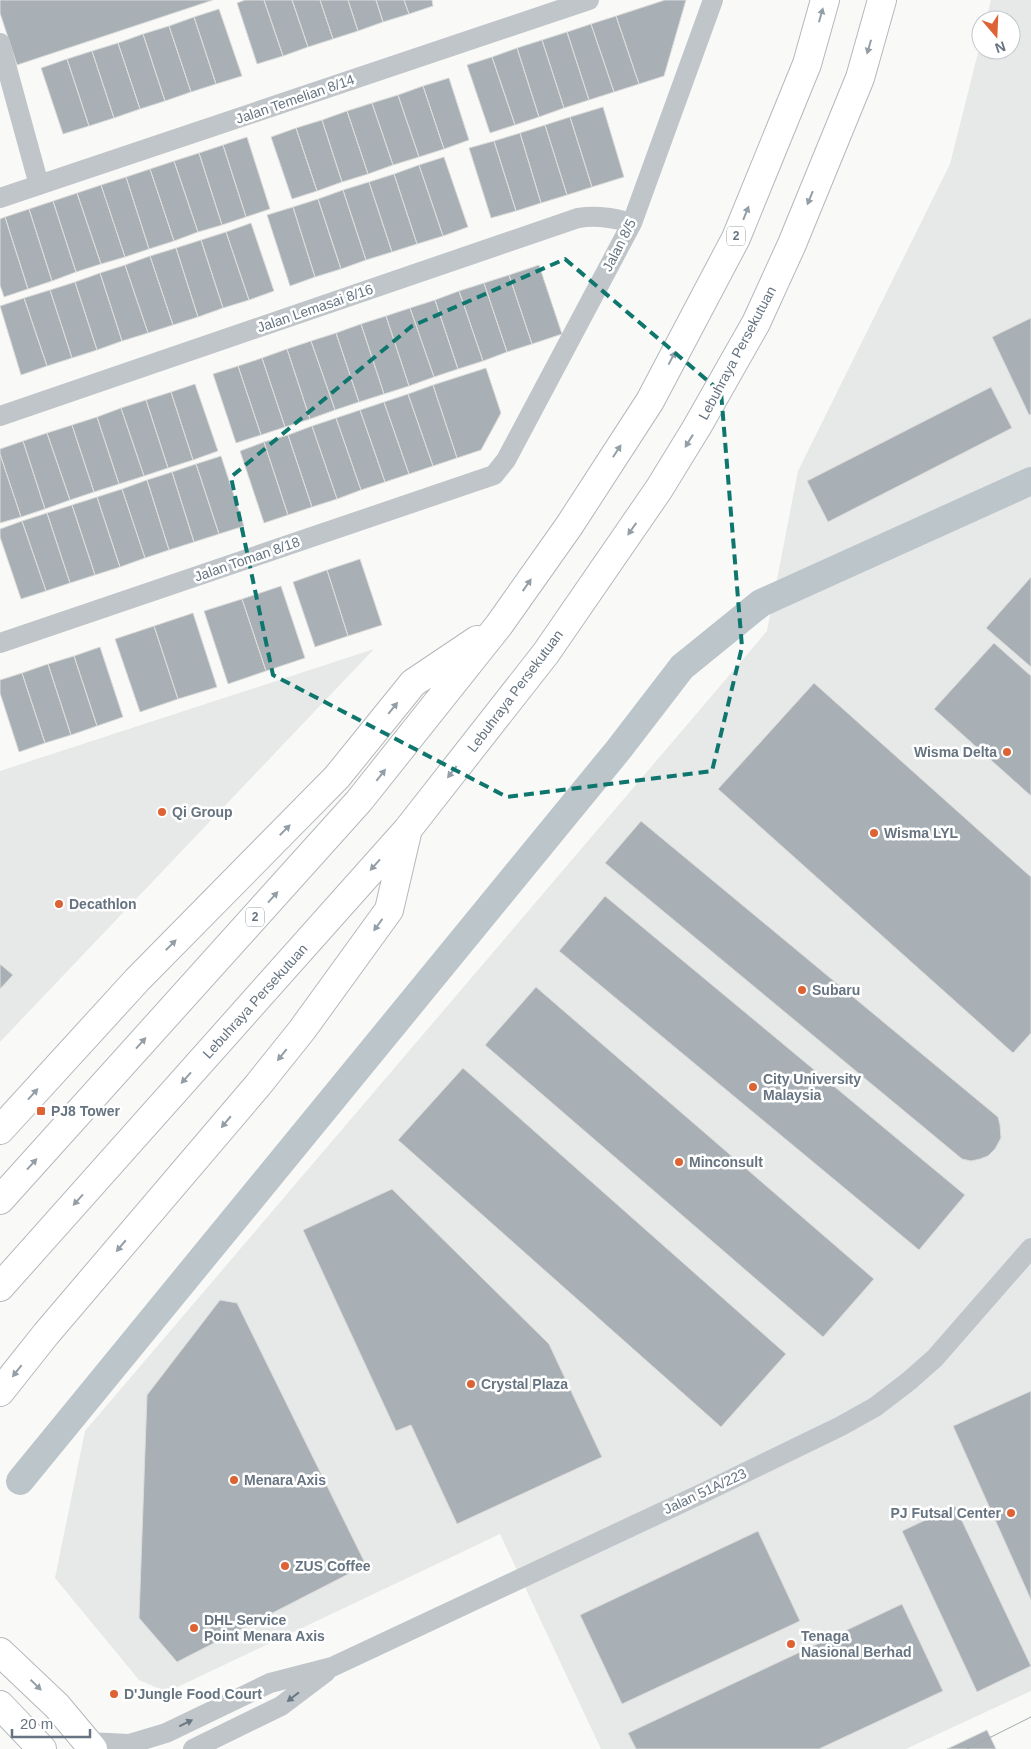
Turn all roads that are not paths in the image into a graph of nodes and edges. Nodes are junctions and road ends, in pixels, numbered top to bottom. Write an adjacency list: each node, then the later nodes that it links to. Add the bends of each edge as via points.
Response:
1 (589, 0): 6 (street, Jalan Temelian 8/14)
2 (713, 0): 8 (street, Jalan 8/5)
3 (825, 0): 11 (main road, 2, one-way to 3, via 650,401 731,246 807,64)
4 (882, 0): 13 (main road, Lebuhraya Persekutuan, one-way to 13, via 860,78 792,244 756,323 697,427 659,489 546,653)
5 (0, 43): 6 (street)
6 (39, 185): 7 (street, Jalan Temelian 8/14)
7 (0, 198)
8 (632, 223): 9 (street, Jalan Lemasai 8/16, via 608,217 578,218); 10 (street, Jalan 8/5, via 506,460)
9 (0, 416)
10 (494, 475): 12 (street, Jalan Toman 8/18)
11 (498, 625): 14 (main road, one-way to 11, via 137,980 337,777 413,683); 15 (main road, 2, one-way to 11, via 359,801)
12 (0, 643)
13 (408, 829): 17 (main road, Lebuhraya Persekutuan, one-way to 17); 18 (main road, one-way to 18, via 389,910 308,1022)
14 (0, 1130)
15 (0, 1200)
16 (1031, 1248): 20 (street, Jalan 51A/223, via 935,1358 875,1407 705,1492)
17 (0, 1287)
18 (0, 1392)
19 (0, 1652): 22 (main road, one-way to 22, via 57,1706)
20 (332, 1667): 22 (street, Jalan 51A/223, one-way to 20, via 130,1744 166,1733 270,1683); 24 (street, Jalan 51A/223, one-way to 24, via 281,1706)
21 (0, 1706): 23 (main road)
22 (91, 1746)
23 (42, 1749)
24 (194, 1749)

